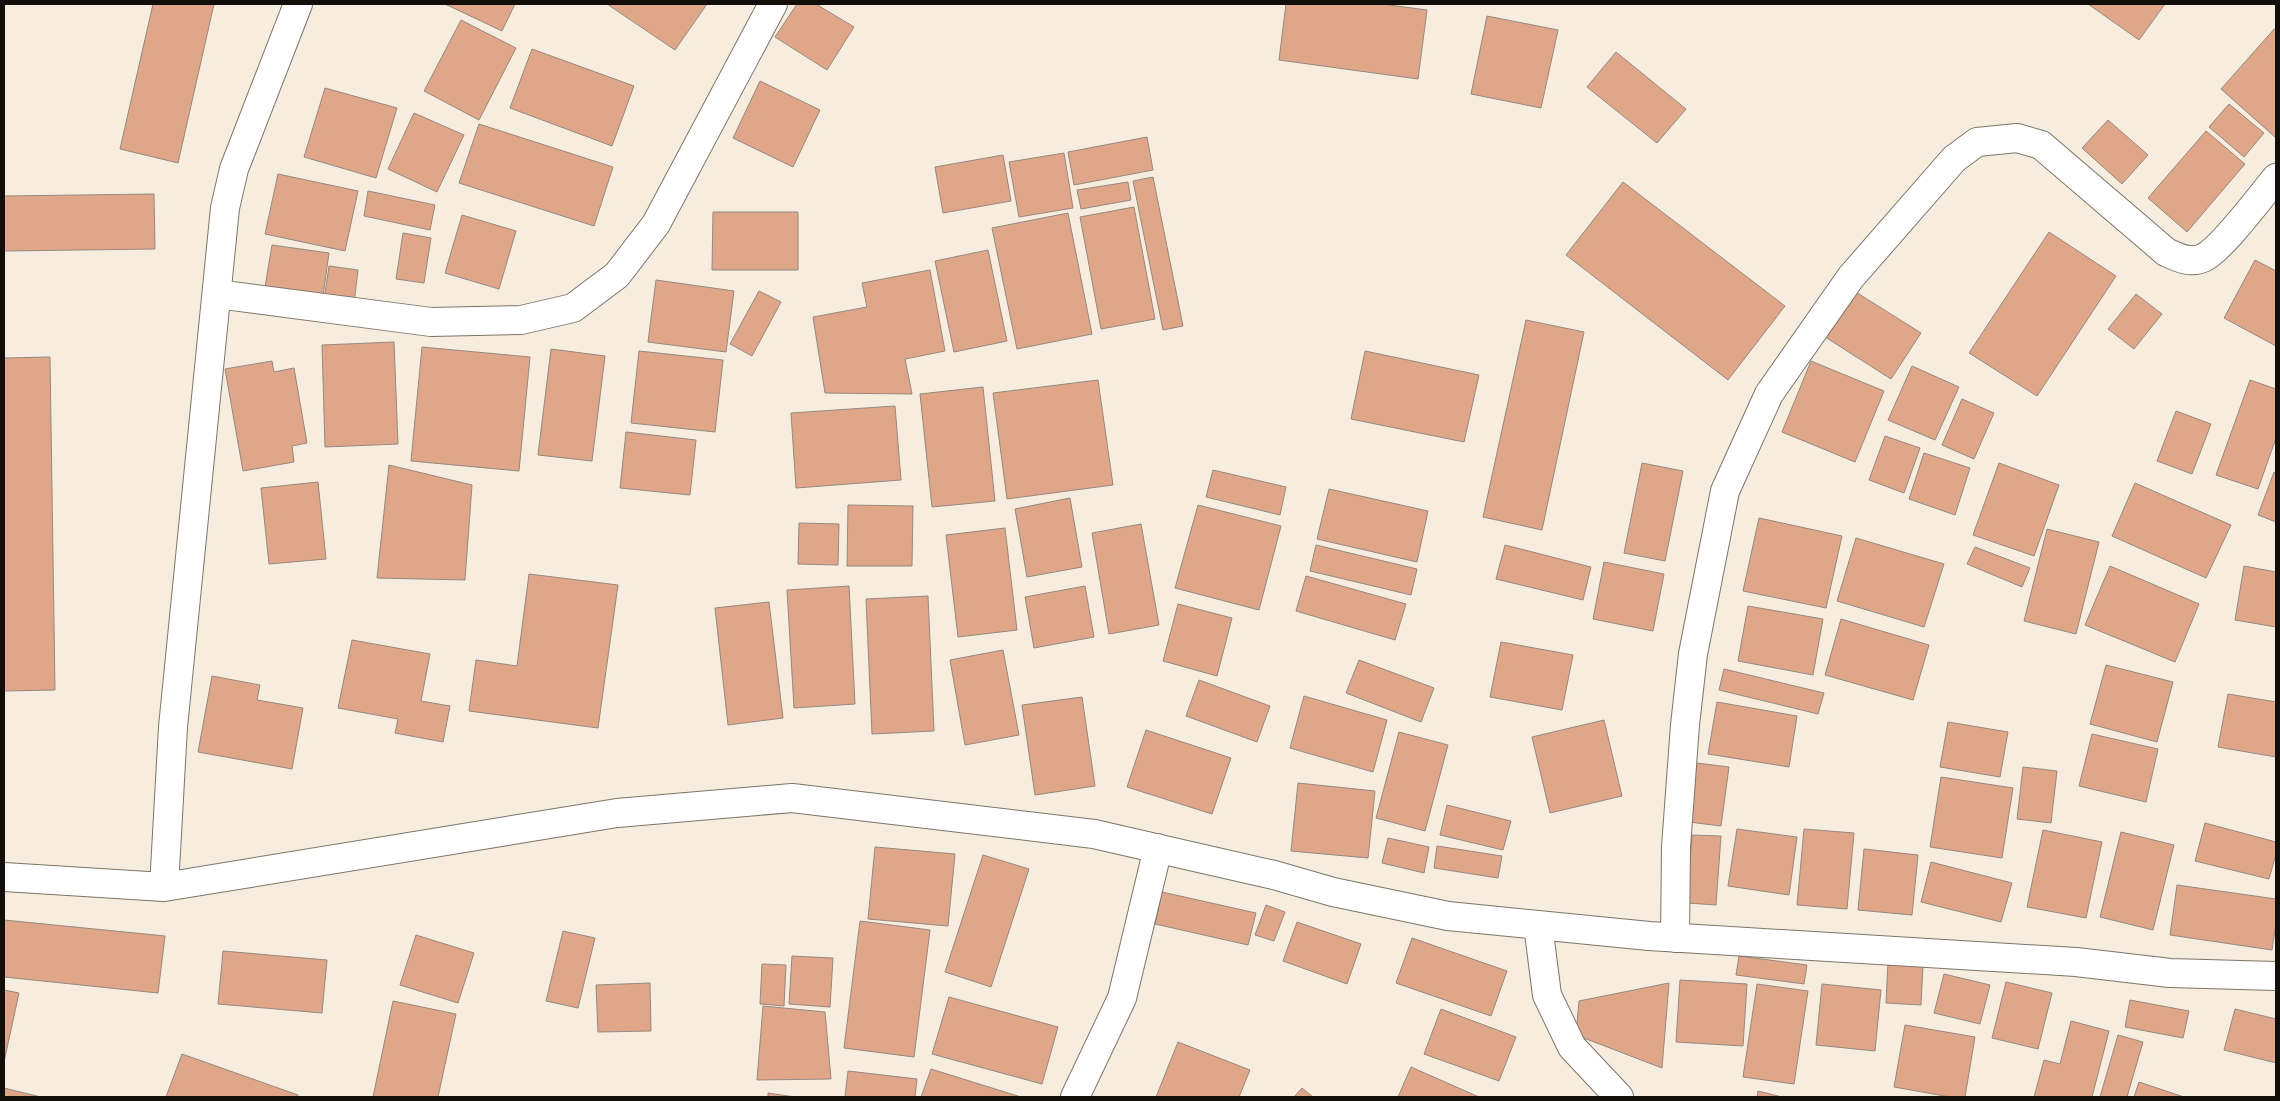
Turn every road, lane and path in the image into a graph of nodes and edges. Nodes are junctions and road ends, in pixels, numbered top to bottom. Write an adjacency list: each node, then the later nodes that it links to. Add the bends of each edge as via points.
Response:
1 (298, 4): 4 (street, via 234,169 225,208)
2 (774, 4): 4 (street, via 656,224 617,275 573,308 521,320 431,322)
3 (2276, 178): 9 (street, via 2216,249 2202,259 2186,260 2166,252 2041,145 2018,138 1977,142 1954,159 1851,277 1770,394 1725,491 1693,654 1684,725 1676,847)
4 (218, 294): 7 (street, via 173,727)
5 (1158, 848): 7 (street, via 1094,834 792,798 617,813); 8 (street, via 1334,892 1448,916); 11 (street, via 1122,998)
6 (4, 877): 7 (street)
7 (164, 887)
8 (1538, 924): 9 (street); 12 (street, via 1547,995 1572,1047)
9 (1676, 938): 10 (street, via 2076,962 2170,973)
10 (2276, 976)
11 (1075, 1097)
12 (1619, 1097)

